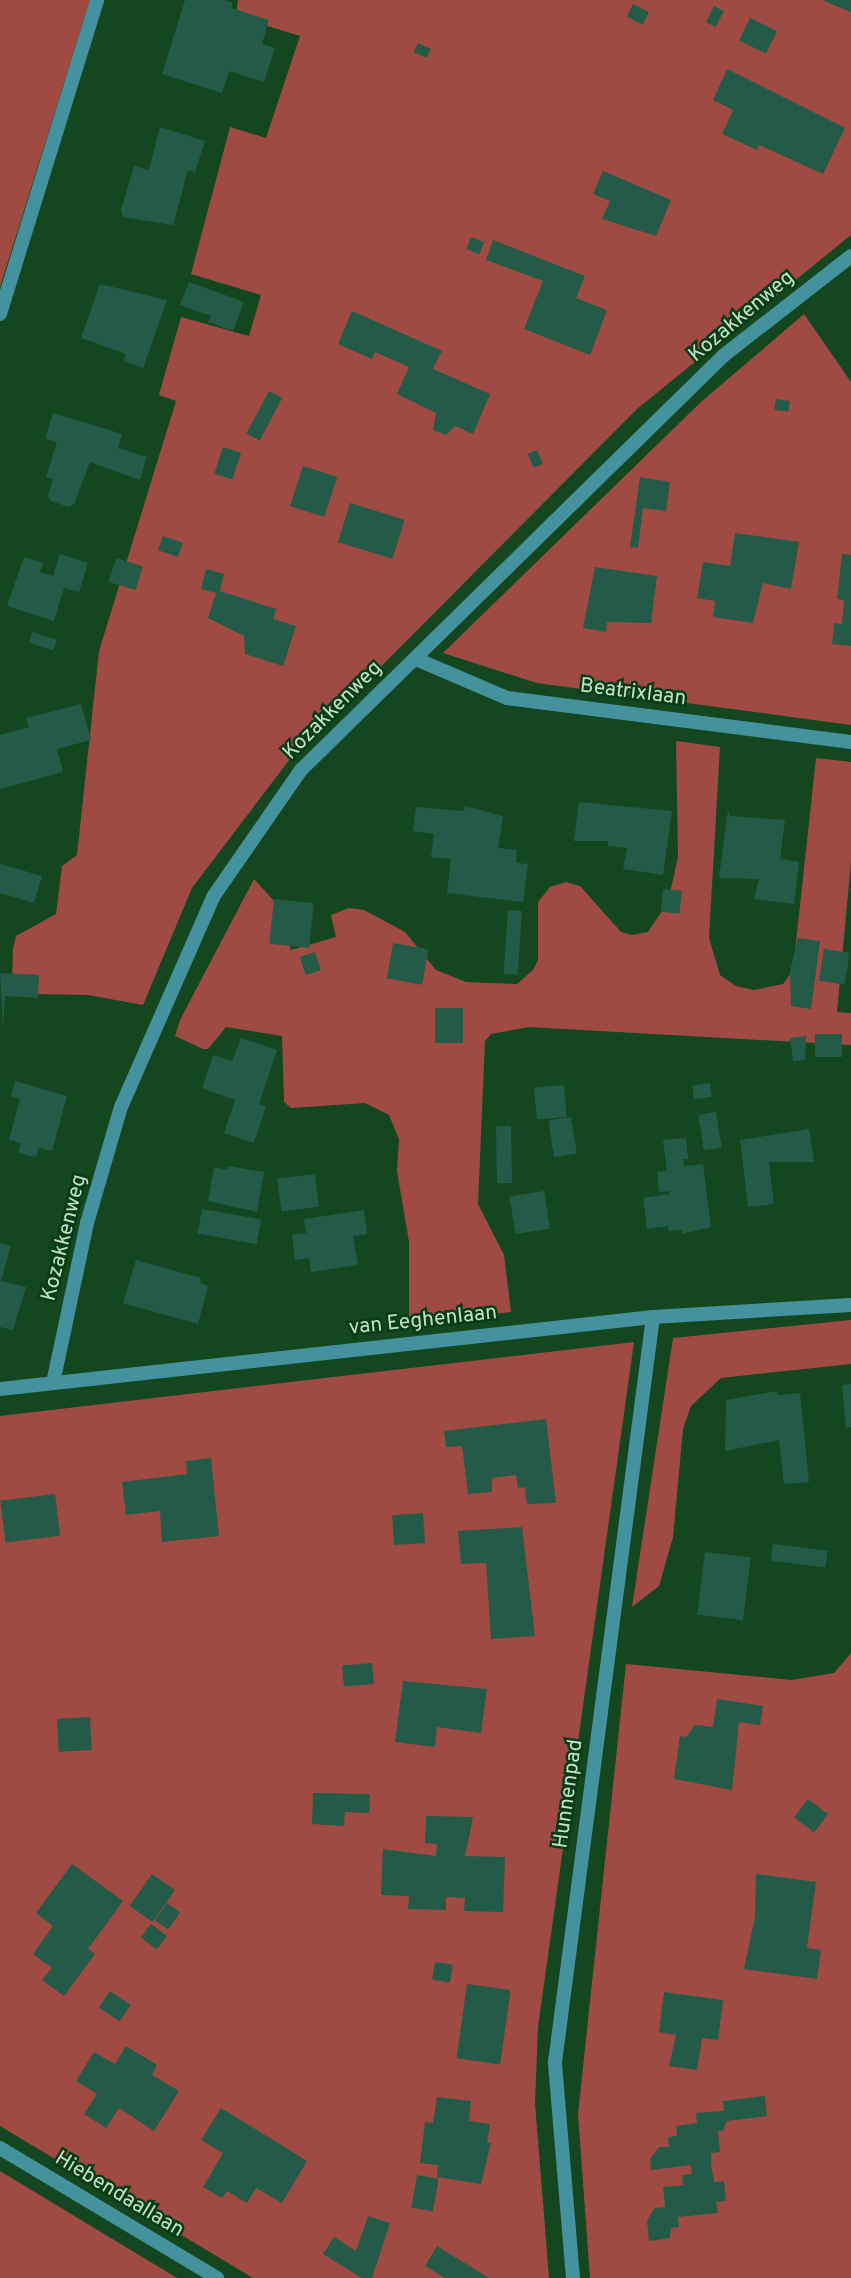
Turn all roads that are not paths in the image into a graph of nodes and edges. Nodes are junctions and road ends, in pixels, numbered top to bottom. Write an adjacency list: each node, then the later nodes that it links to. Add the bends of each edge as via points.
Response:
1 (97, 0): 3 (street)
2 (851, 256): 4 (street, Kozakkenweg, via 723,356)
3 (0, 314)
4 (416, 659): 5 (street, Beatrixlaan, via 507,698); 8 (street, Kozakkenweg, via 301,770 213,897 121,1107 87,1223)
5 (851, 741)
6 (851, 1306): 7 (street, van Eeghenlaan)
7 (653, 1317): 8 (street, van Eeghenlaan); 12 (street, Hunnenpad, via 555,2062)
8 (53, 1383): 9 (street, van Eeghenlaan)
9 (0, 1389)
10 (0, 2148): 11 (street, Hiebendaallaan)
11 (217, 2278)
12 (573, 2278)

